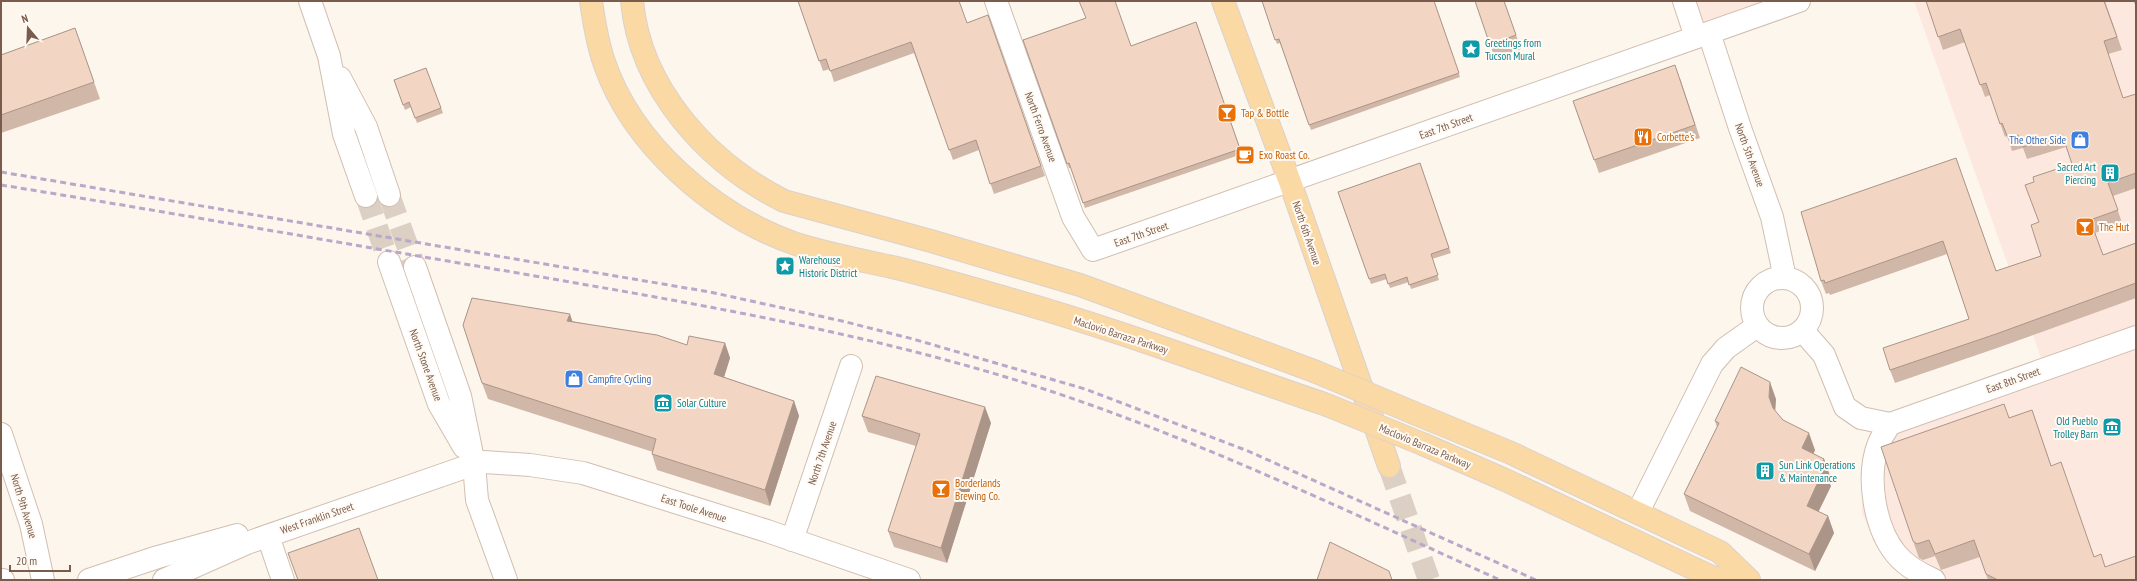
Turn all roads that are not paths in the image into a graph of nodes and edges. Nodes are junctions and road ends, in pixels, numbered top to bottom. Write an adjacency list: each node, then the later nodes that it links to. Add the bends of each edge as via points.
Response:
1 (310, 1): 9 (street)
2 (590, 1): 30 (main road, Maclovio Barraza Parkway, bridge, via 595,31 605,64 620,97 644,135 681,174 710,198 759,228 827,253 1010,299 1327,405 1503,479 1714,578)
3 (632, 1): 26 (main road, Maclovio Barraza Parkway, bridge, via 644,55 664,94 695,134 741,176 762,190 784,201 1080,285 1314,371 1511,453)
4 (996, 1): 13 (street, North Ferro Avenue, via 1073,217)
5 (1223, 1): 10 (main road, North 6th Avenue)
6 (1684, 1): 8 (street, North 5th Avenue)
7 (1799, 1): 8 (street, East 7th Street)
8 (1703, 35): 10 (street, East 7th Street); 16 (street, North 5th Avenue, via 1772,217)
9 (328, 56): 11 (street, via 366,127); 12 (street, via 344,134)
10 (1290, 182): 13 (street, East 7th Street); 24 (main road, North 6th Avenue)
11 (389, 195)
12 (366, 196)
13 (1093, 250)
14 (389, 262): 23 (street, North Stone Avenue, via 439,404)
15 (415, 267): 23 (street, North Stone Avenue, via 460,396)
16 (1784, 278): 17 (street, via 1766,283 1758,289 1751,307); 18 (street, via 1802,285 1809,293 1812,313 1809,323)
17 (1757, 326): 18 (street, via 1773,338 1794,337); 26 (street, via 1726,348 1712,364)
18 (1802, 331): 21 (street, via 1824,355 1844,407 1865,419)
19 (2136, 336): 21 (street, East 8th Street)
20 (851, 366): 28 (street, North 7th Avenue)
21 (1890, 424): 29 (street, via 1878,444 1874,468 1876,512 1880,527 1896,554)
22 (1, 434): 31 (street, North 9th Avenue, via 31,524)
23 (474, 464): 25 (street, West Franklin Street); 28 (street, East Toole Avenue, via 510,463 583,473); 35 (street, North Stone Avenue, via 477,500)
24 (1389, 466)
25 (335, 512): 27 (street, West Franklin Street); 32 (street, via 200,545)
26 (1638, 512): 30 (main road, Maclovio Barraza Parkway, via 1720,552)
27 (268, 536): 33 (street, West Franklin Street); 34 (street)
28 (792, 540): 36 (street, East Toole Avenue)
29 (1927, 577)
30 (1747, 579)
31 (43, 580)
32 (89, 580)
33 (164, 580)
34 (283, 580)
35 (506, 580)
36 (909, 580)

